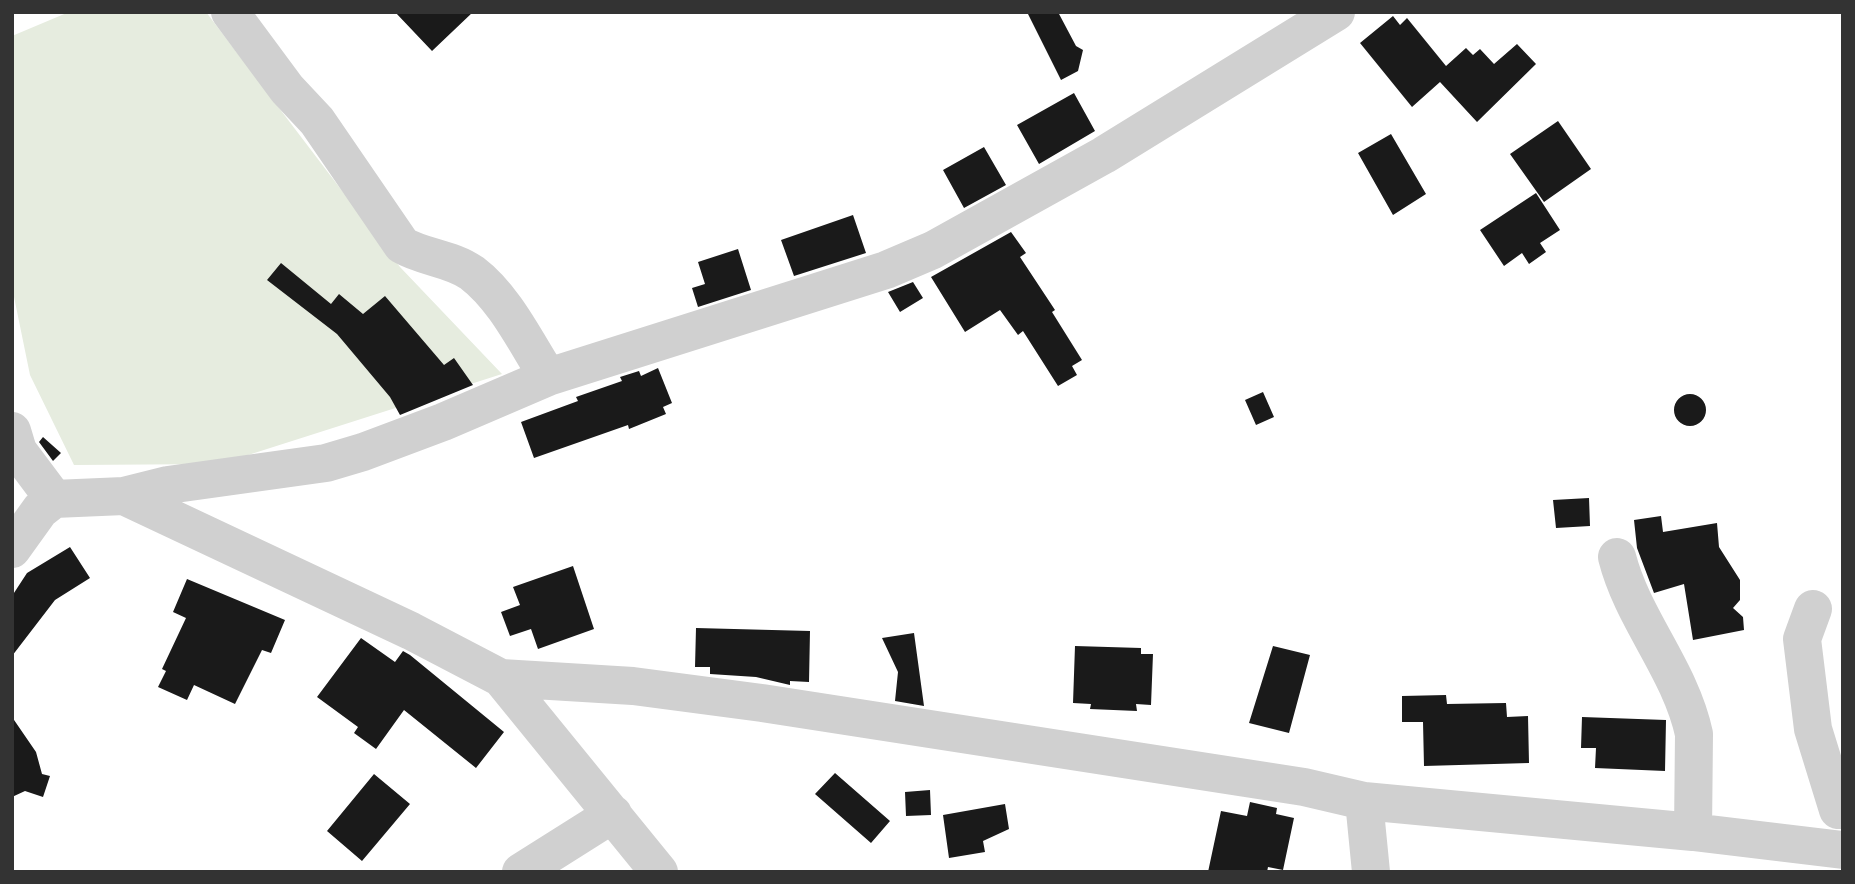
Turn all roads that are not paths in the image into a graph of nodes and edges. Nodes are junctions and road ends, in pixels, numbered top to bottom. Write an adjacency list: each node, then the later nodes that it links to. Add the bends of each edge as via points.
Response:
1 (230, 12): 3 (street, via 317,121 402,245 471,273 502,307)
2 (1336, 12): 3 (street, via 1115,148 933,250 886,270)
3 (548, 377): 5 (street, via 432,426 326,463 168,485)
4 (12, 431): 6 (street)
5 (124, 496): 6 (street); 10 (street)
6 (35, 503): 7 (street)
7 (12, 549)
8 (1617, 557): 14 (street, via 1625,587 1671,667 1692,721)
9 (1813, 609): 12 (street, via 1802,639 1813,729)
10 (501, 678): 11 (street, via 633,686 762,702 1304,787); 13 (street)
11 (1364, 801): 14 (street); 18 (street)
12 (1840, 806): 15 (street)
13 (613, 814): 16 (street); 17 (street)
14 (1693, 832): 15 (street)
15 (1836, 857)
16 (521, 872)
17 (659, 872)
18 (1371, 872)

